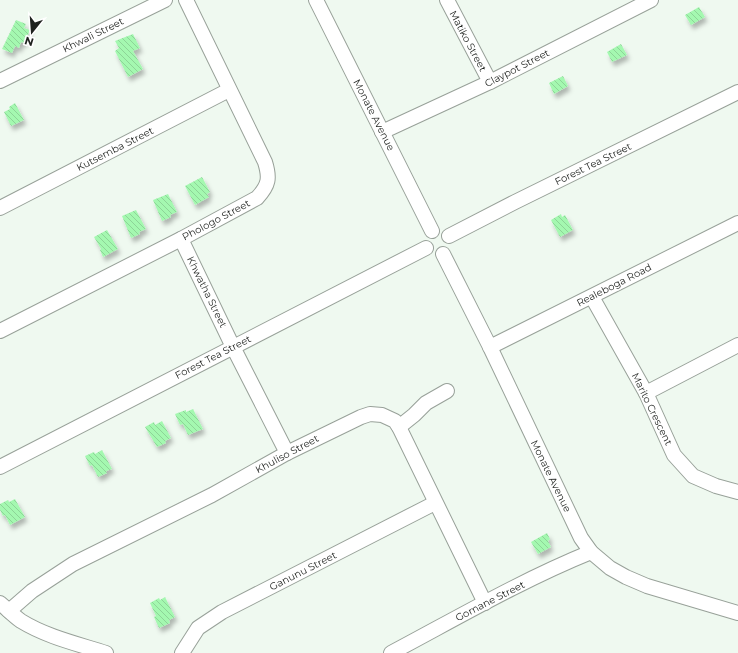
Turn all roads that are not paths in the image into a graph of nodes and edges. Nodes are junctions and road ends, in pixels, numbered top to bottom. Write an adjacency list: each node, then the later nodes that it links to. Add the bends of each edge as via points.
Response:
1 (165, 0): 6 (street, Khwali Street)
2 (186, 0): 8 (street, Phologo Street)
3 (316, 0): 10 (street, Monate Avenue)
4 (447, 0): 7 (street, Matiko Street)
5 (651, 0): 7 (street, Claypot Street)
6 (0, 80)
7 (490, 82): 10 (street, Claypot Street)
8 (229, 90): 11 (street, Kutsemba Street); 15 (street, Phologo Street, via 265,162 269,175 267,184 257,198)
9 (738, 92): 14 (street, Forest Tea Street)
10 (382, 132): 13 (street, Monate Avenue)
11 (0, 208)
12 (738, 223): 18 (street, Realeboga Road)
13 (432, 230): 14 (street, via 442,230); 16 (street, via 426,236)
14 (449, 236): 17 (street, via 450,246)
15 (181, 239): 19 (street, Phologo Street); 21 (street, Khwatha Street)
16 (426, 248): 17 (street, via 434,254); 21 (street, Forest Tea Street)
17 (444, 254): 22 (street, Monate Avenue)
18 (592, 297): 22 (street, Realeboga Road); 24 (street, Marito Crescent)
19 (0, 331)
20 (738, 345): 24 (street)
21 (233, 347): 26 (street, Khwatha Street); 27 (street, Forest Tea Street)
22 (490, 347): 30 (street, Monate Avenue, via 581,538)
23 (447, 391): 25 (street, via 426,403)
24 (646, 393): 28 (street, Marito Crescent, via 674,455 693,476)
25 (399, 427): 26 (street, Khuliso Street, via 388,417 376,414 360,416); 29 (street, Khuliso Street)
26 (287, 453): 32 (street, Khuliso Street, via 212,495 73,564)
27 (0, 467)
28 (738, 492)
29 (435, 503): 31 (street, Khuliso Street); 35 (street, Ganunu Street, via 222,612 198,628)
30 (591, 552): 31 (street, Gomane Street); 33 (street, Monate Avenue, via 610,568 647,586)
31 (485, 603): 36 (street, Gomane Street)
32 (4, 607): 34 (street, via 20,621 32,627)
33 (738, 613)
34 (106, 653)
35 (182, 653)
36 (391, 653)

